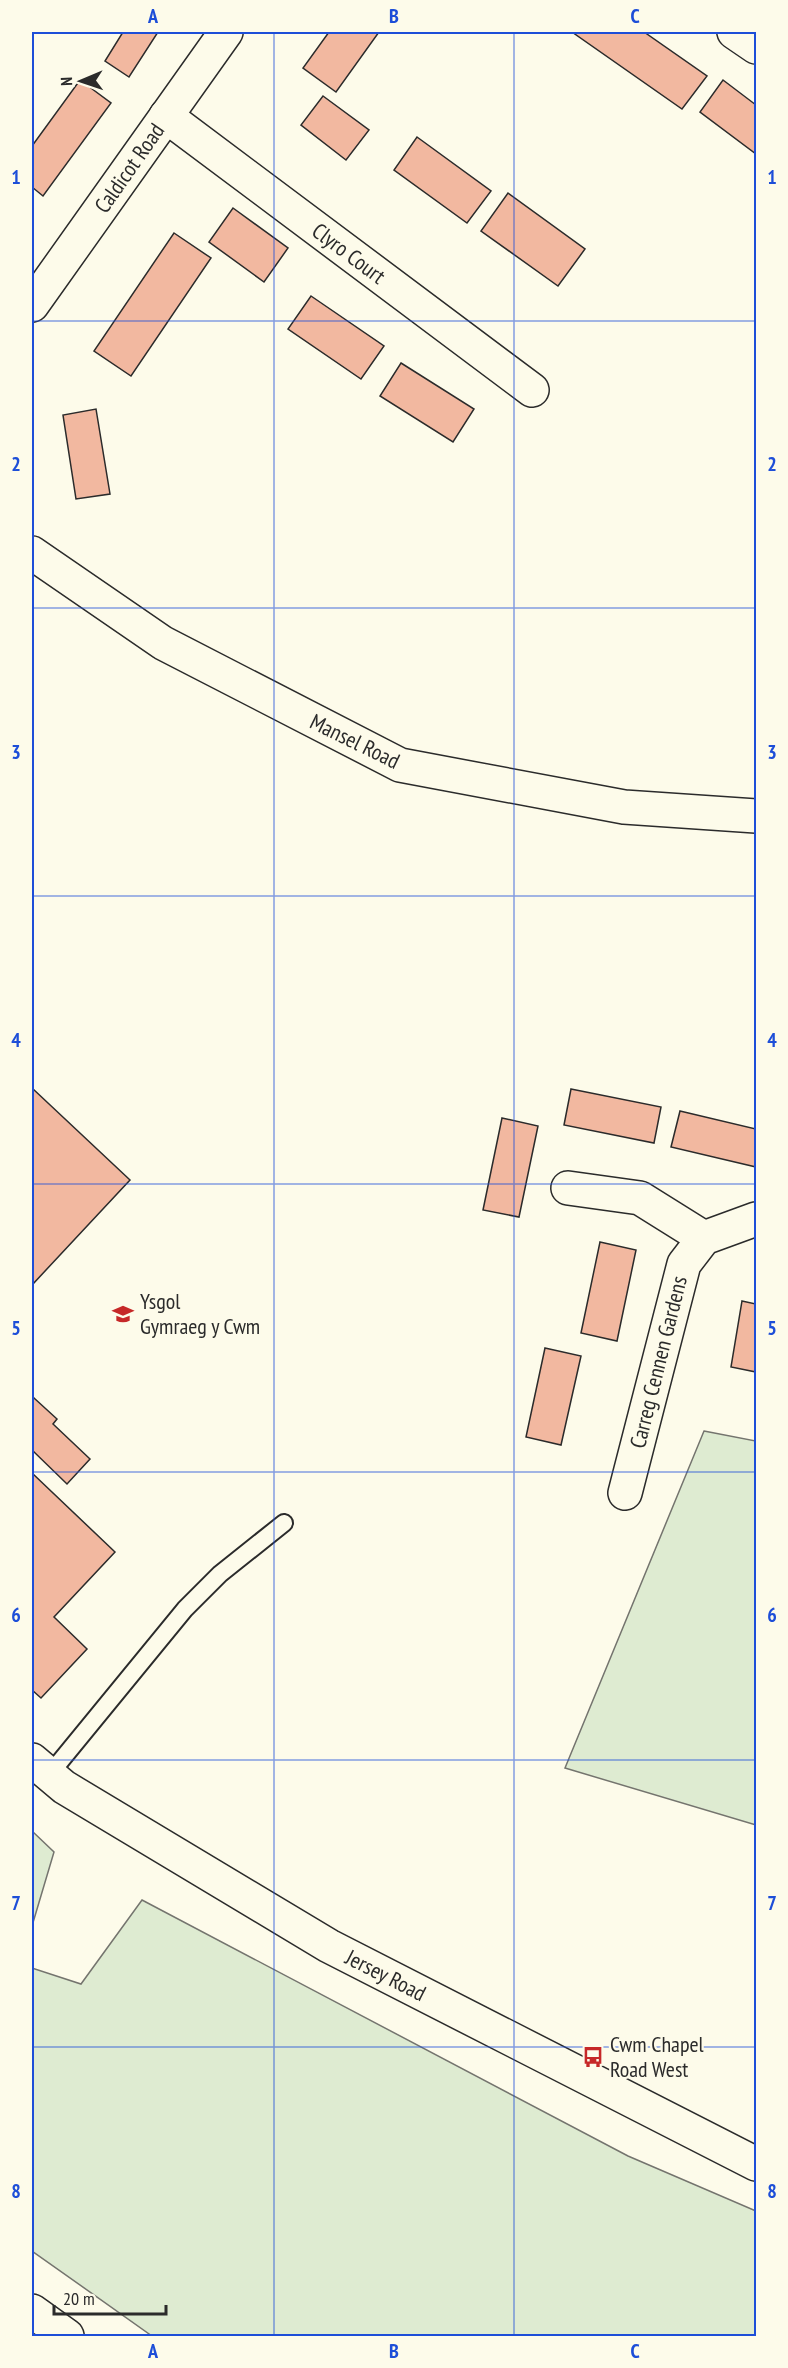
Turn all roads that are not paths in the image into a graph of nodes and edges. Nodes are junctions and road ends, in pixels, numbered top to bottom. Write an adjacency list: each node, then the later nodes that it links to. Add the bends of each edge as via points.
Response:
1 (226, 32): 4 (street, Caldicot Road)
2 (734, 32): 3 (street)
3 (756, 47)
4 (166, 116): 5 (street, Caldicot Road); 6 (street, Clyro Court)
5 (32, 305)
6 (532, 390)
7 (32, 553): 8 (street, Mansel Road, via 164,643 400,765 624,807)
8 (756, 816)
9 (568, 1188): 11 (street, via 640,1198)
10 (756, 1219): 11 (street)
11 (704, 1238): 12 (street, Carreg Cennen Gardens, via 684,1264)
12 (625, 1493)
13 (284, 1523): 14 (lane, via 220,1574 185,1609)
14 (40, 1767): 15 (street, Jersey Road, via 64,1786 329,1946)
15 (756, 2164)
16 (32, 2311): 17 (street)
17 (68, 2337)

